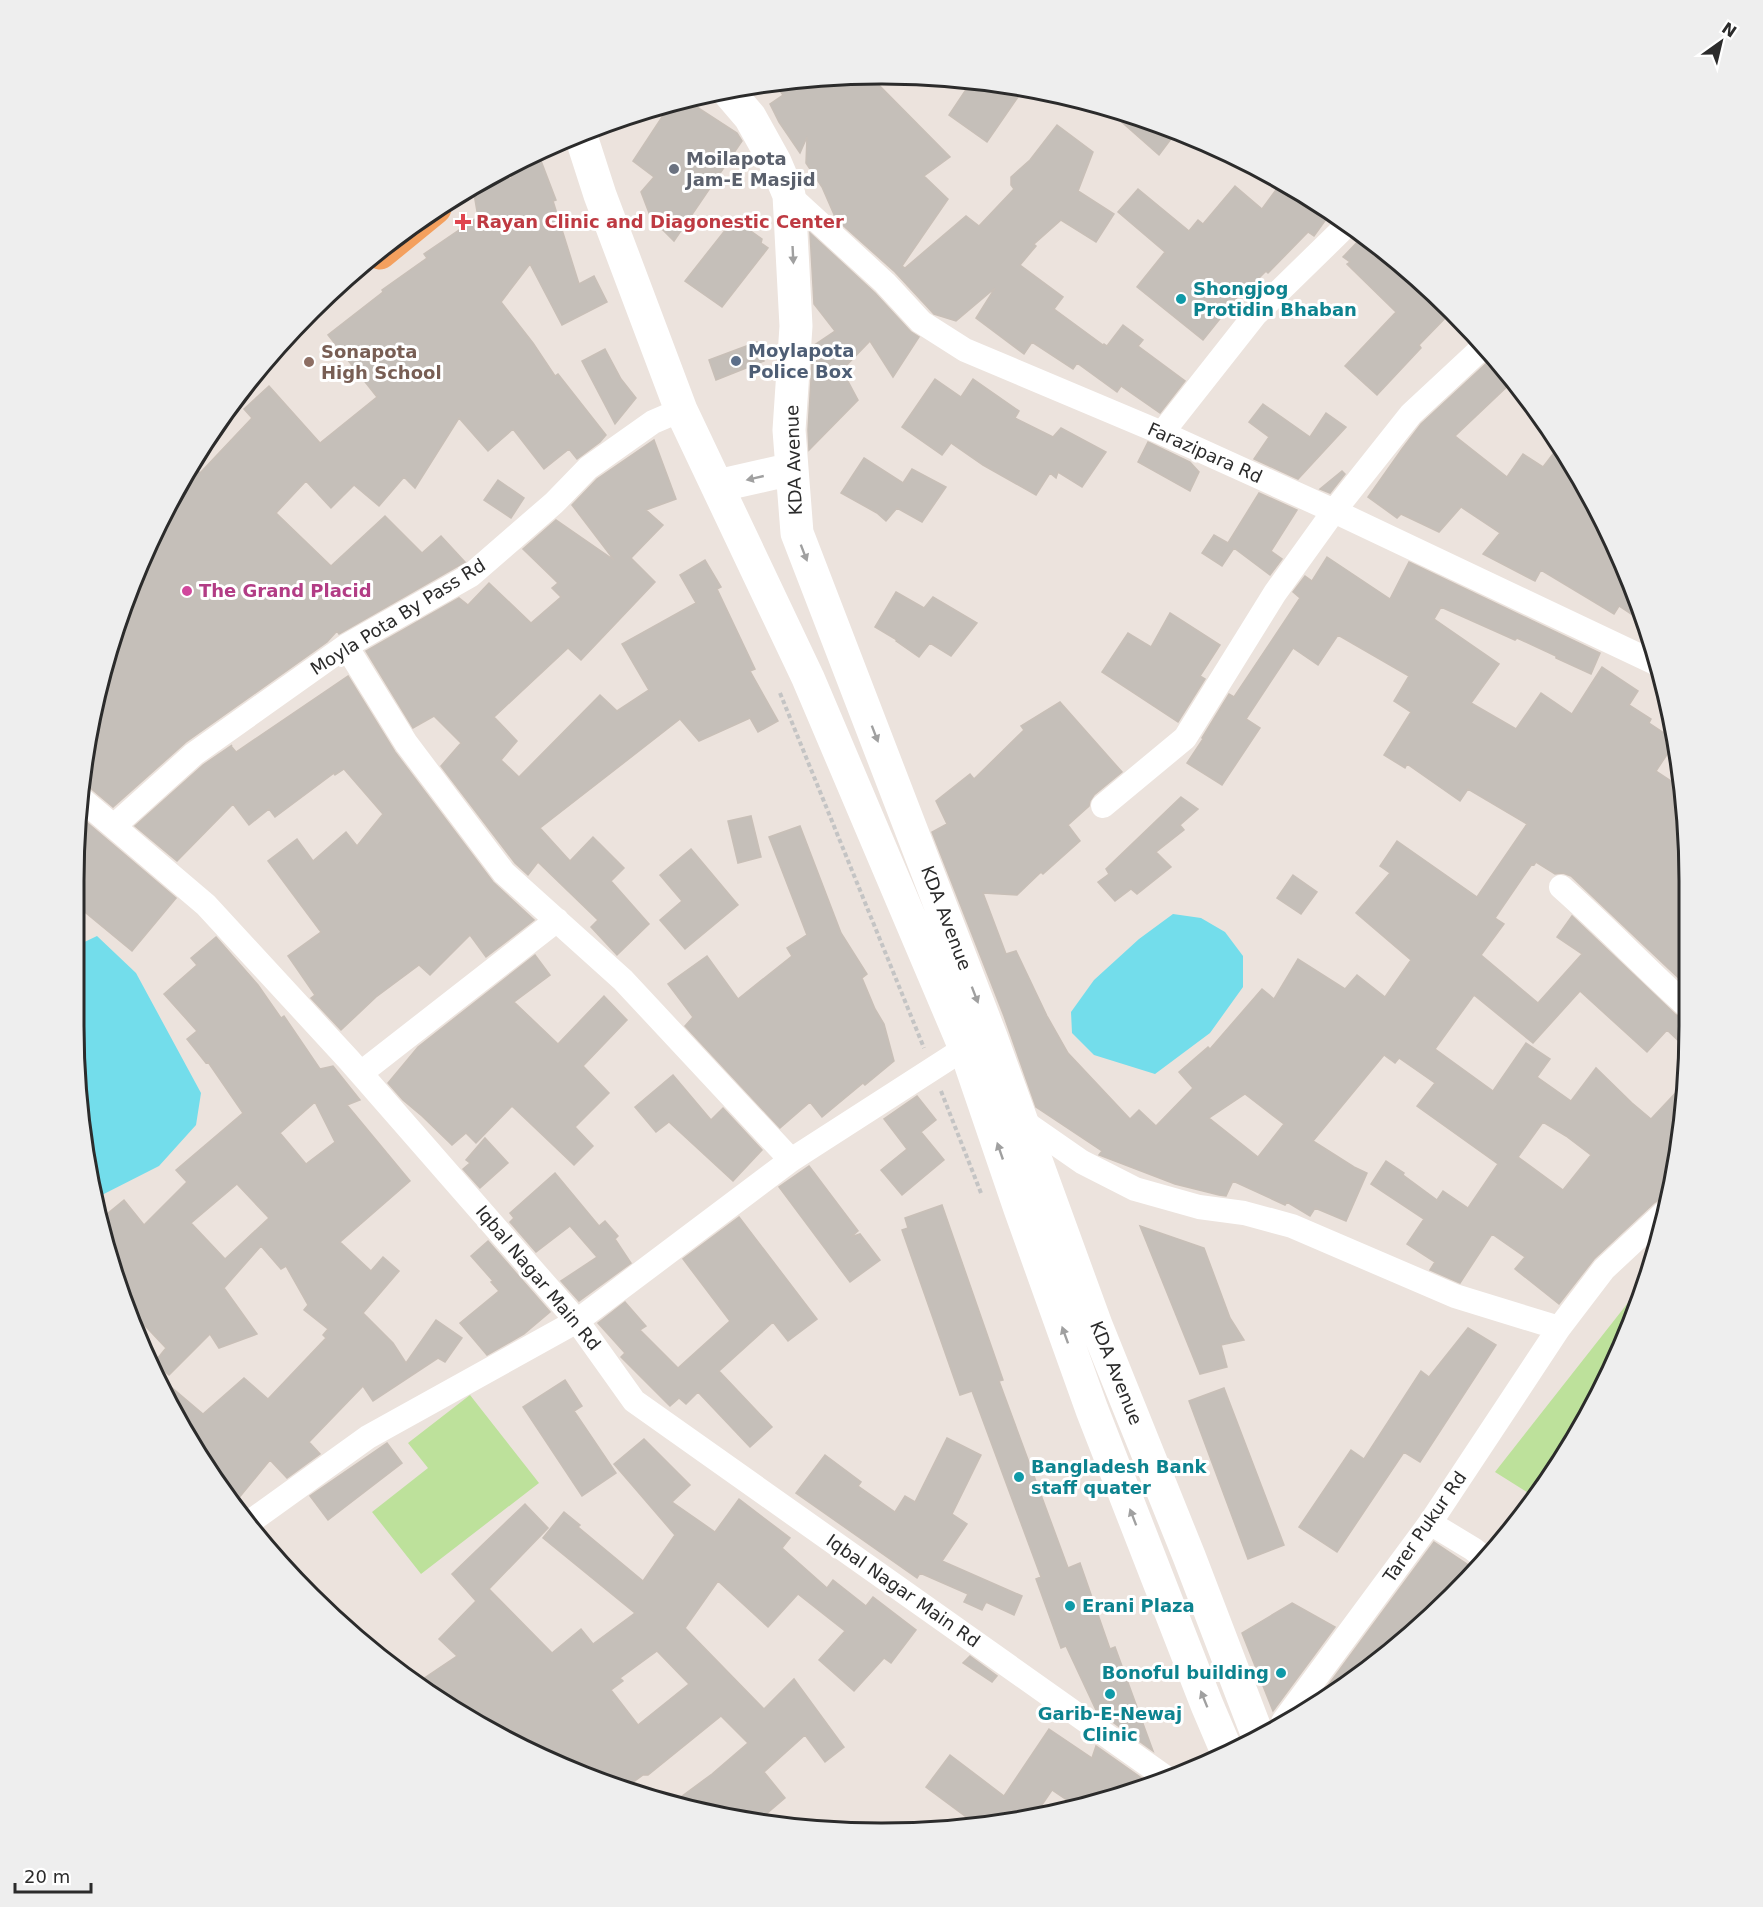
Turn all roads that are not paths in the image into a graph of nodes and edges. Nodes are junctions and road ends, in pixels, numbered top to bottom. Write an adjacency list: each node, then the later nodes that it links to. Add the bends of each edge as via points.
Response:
1 (734, 98): 3 (main road, KDA Avenue, via 750,117)
2 (583, 142): 6 (main road, KDA Avenue)
3 (789, 195): 7 (street, Farazipara Rd, via 885,283 921,322 965,350); 8 (main road, KDA Avenue, one-way to 8, via 796,326 789,430)
4 (1342, 230): 7 (street, via 1255,315)
5 (1477, 352): 10 (street, via 1411,414)
6 (681, 410): 9 (main road, KDA Avenue); 11 (street, Moyla Pota By Pass Rd, via 653,422 588,468 555,503 471,574)
7 (1162, 433): 10 (street, Farazipara Rd)
8 (792, 470): 9 (main road, one-way to 9); 21 (main road, KDA Avenue, one-way to 21, via 797,533)
9 (717, 486): 19 (main road, KDA Avenue, via 808,678)
10 (1334, 511): 12 (street, Farazipara Rd); 14 (street, via 1275,593 1185,738)
11 (346, 646): 15 (street, Moyla Pota By Pass Rd, via 194,754); 17 (street, via 406,742 504,873)
12 (1647, 659)
13 (88, 804): 15 (street, Iqbal Nagar Main Rd)
14 (1103, 806)
15 (114, 826): 20 (street, Iqbal Nagar Main Rd, via 206,905)
16 (1561, 887): 18 (street)
17 (556, 920): 20 (street); 22 (street, via 622,980)
18 (1679, 999)
19 (965, 1048): 22 (street); 31 (main road, KDA Avenue, one-way to 19, via 1092,1410)
20 (361, 1073): 24 (street, Iqbal Nagar Main Rd)
21 (1023, 1121): 25 (street, via 1082,1162 1135,1189 1292,1226 1455,1296); 30 (main road, KDA Avenue, via 1096,1326)
22 (790, 1160): 24 (street)
23 (1654, 1222): 25 (street, Tarer Pukur Rd, via 1604,1269)
24 (577, 1321): 26 (street, via 368,1437); 32 (street, Iqbal Nagar Main Rd, via 634,1401)
25 (1559, 1328): 27 (street, Tarer Pukur Rd)
26 (255, 1518)
27 (1430, 1523): 28 (street); 29 (street, Tarer Pukur Rd)
28 (1479, 1553)
29 (1293, 1708)
30 (1255, 1729)
31 (1223, 1746)
32 (1159, 1773)

